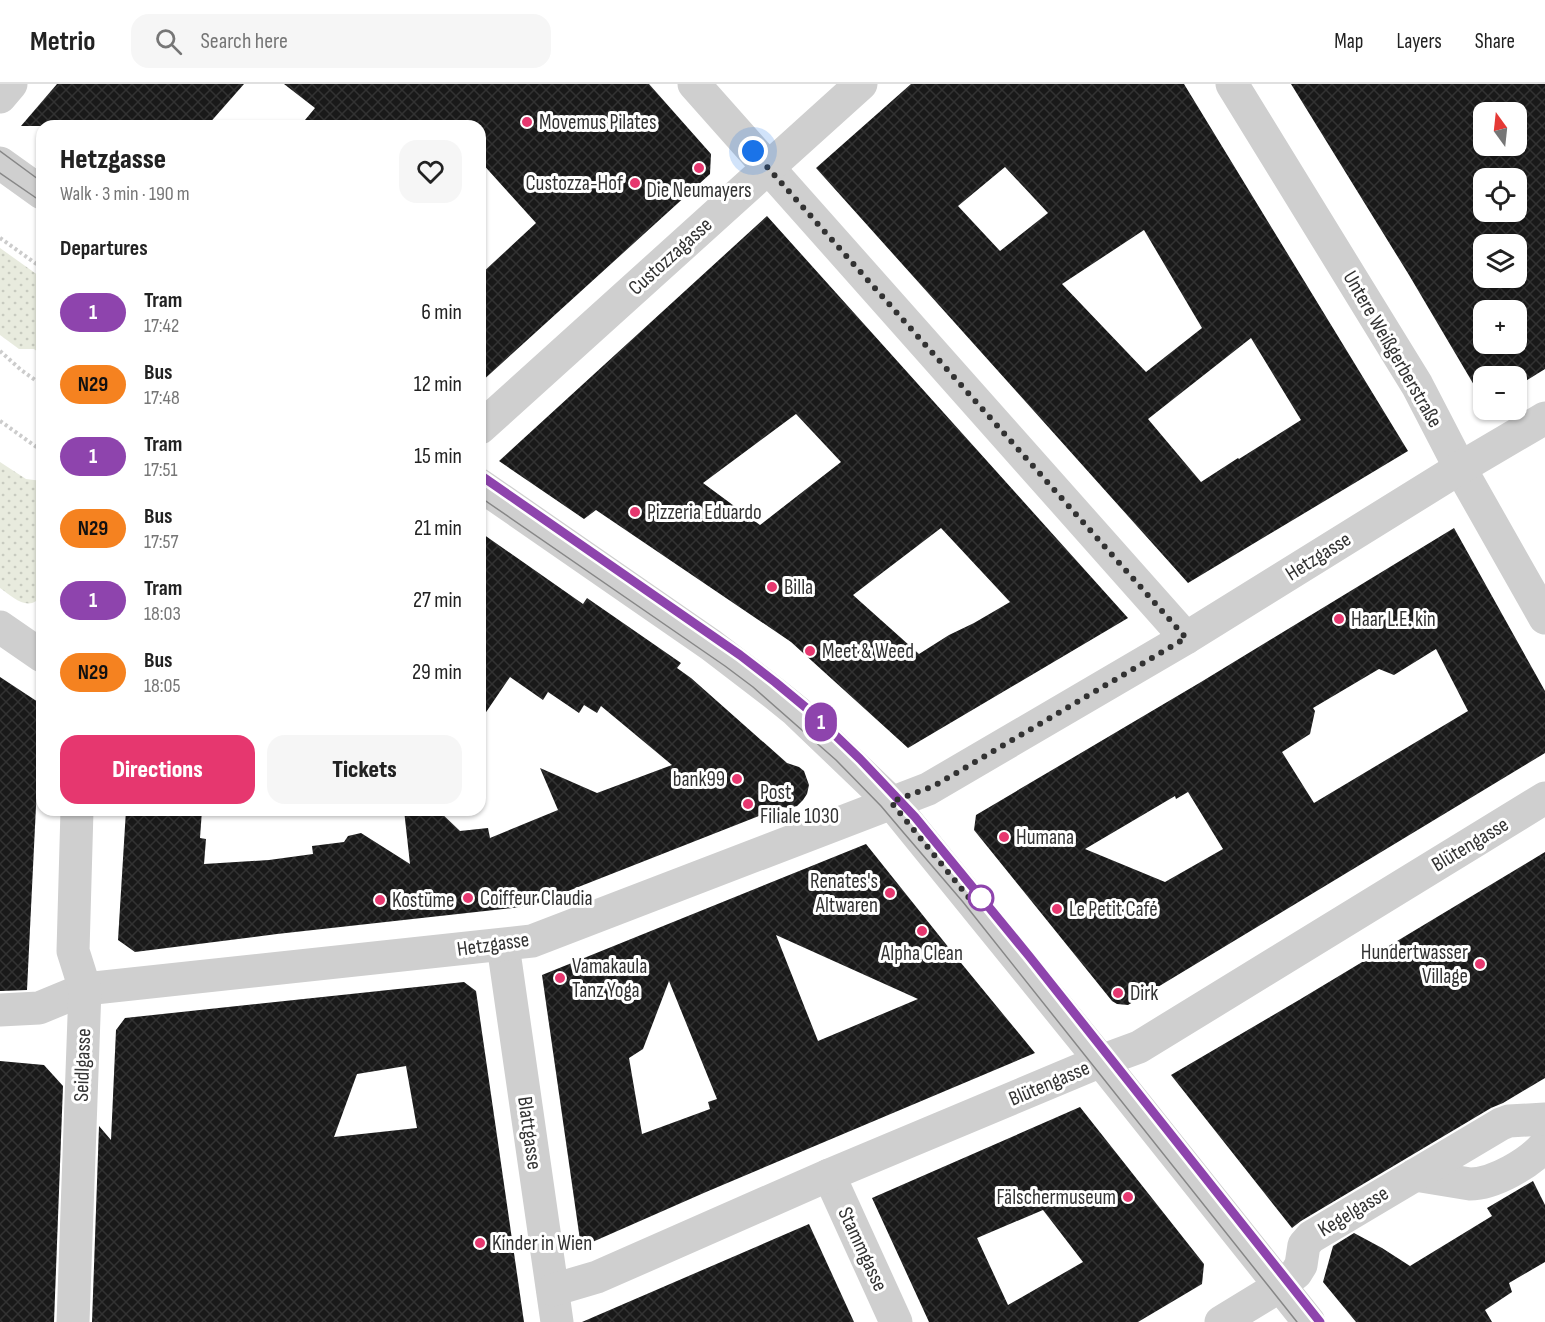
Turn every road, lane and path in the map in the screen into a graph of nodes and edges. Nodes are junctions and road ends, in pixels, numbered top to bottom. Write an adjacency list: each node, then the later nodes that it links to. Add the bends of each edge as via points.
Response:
1 (11, 84): 5 (street)
2 (694, 84): 7 (street)
3 (861, 84): 7 (street, Custozzagasse)
4 (1232, 84): 17 (street, Untere Weißgerberstraße, via 1417,385)
5 (0, 97)
6 (0, 163): 8 (street)
7 (768, 168): 15 (street, Custozzagasse); 21 (street)
8 (36, 189)
9 (0, 238): 10 (path)
10 (36, 264)
11 (0, 351): 12 (path)
12 (36, 381)
13 (1545, 418): 17 (street, Hetzgasse)
14 (0, 421): 16 (path)
15 (486, 423)
16 (36, 447)
17 (1460, 468): 19 (street, Untere Weißgerberstraße); 21 (street, Hetzgasse)
18 (486, 489): 24 (street, via 775,694)
19 (1545, 618)
20 (0, 627): 22 (street)
21 (1186, 638): 24 (street, Hetzgasse, via 934,786)
22 (36, 652)
23 (1545, 798): 29 (street, Blütengasse, via 1139,1047)
24 (891, 802): 26 (street, Hetzgasse, via 532,941); 29 (street)
25 (77, 816): 27 (street, Seidlgasse, via 73,951)
26 (503, 945): 27 (street, Hetzgasse); 35 (street, Blattgasse)
27 (85, 989): 28 (street, Hetzgasse, via 39,1008); 36 (street, Seidlgasse)
28 (0, 1010)
29 (1101, 1061): 32 (street, Blütengasse); 34 (street)
30 (1545, 1119): 33 (street, Kegelgasse, via 1501,1124)
31 (1545, 1144): 33 (street, via 1513,1170 1478,1184)
32 (830, 1175): 35 (street, Blütengasse, via 597,1277); 38 (street, Stammgasse)
33 (1415, 1175): 34 (street, Kegelgasse, via 1311,1237 1304,1245 1296,1273)
34 (1280, 1286): 39 (street, Kegelgasse); 40 (street)
35 (553, 1290): 37 (street, Blattgasse)
36 (73, 1322)
37 (557, 1322)
38 (897, 1322)
39 (1221, 1322)
40 (1309, 1322)

